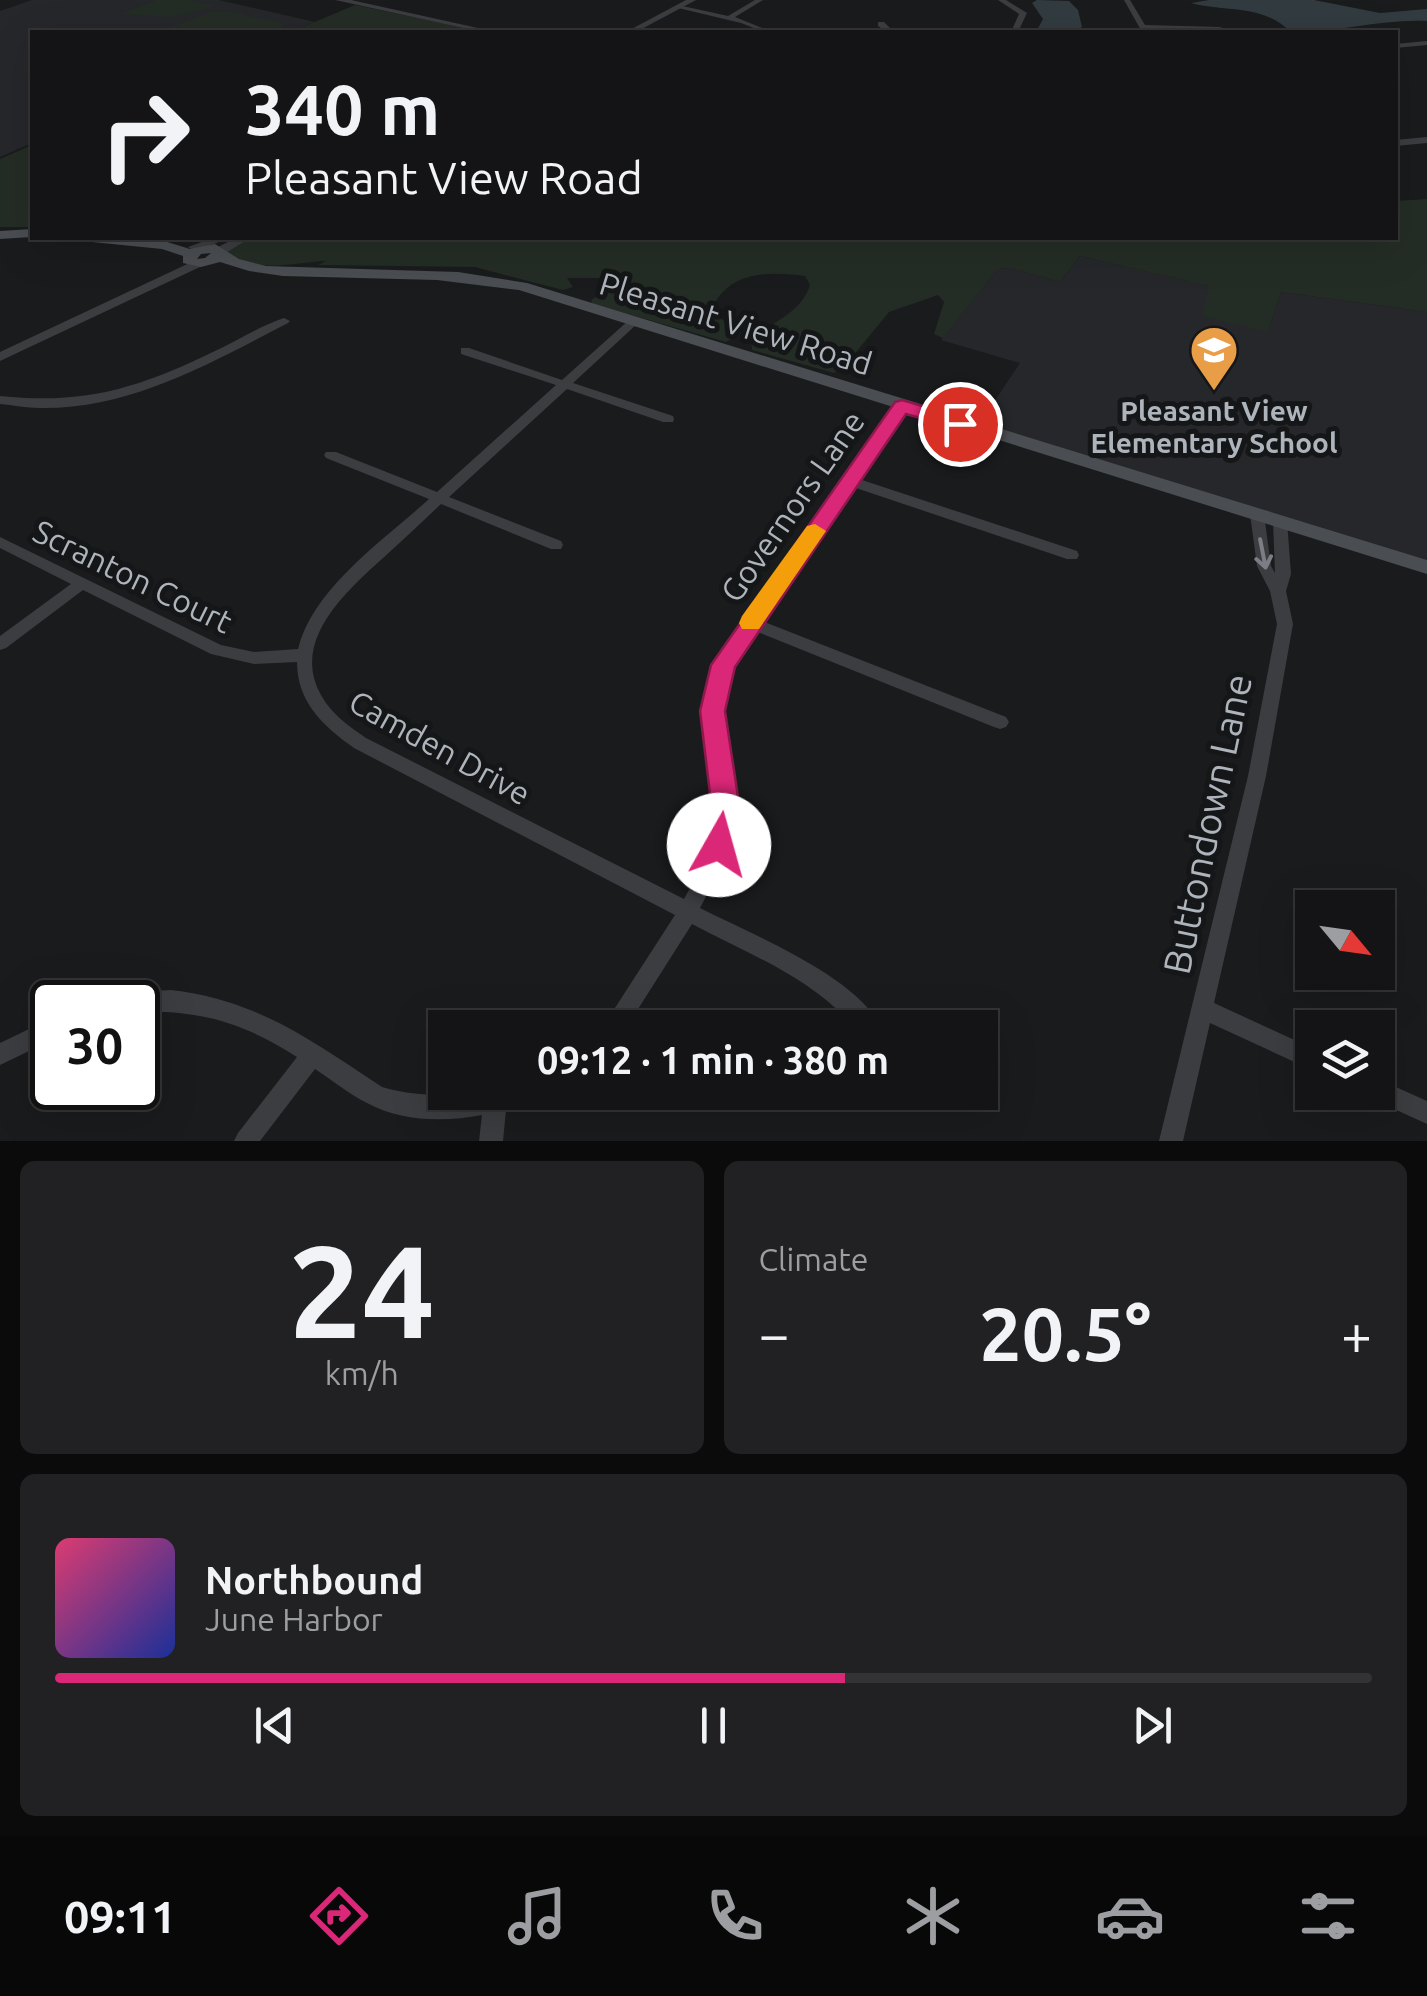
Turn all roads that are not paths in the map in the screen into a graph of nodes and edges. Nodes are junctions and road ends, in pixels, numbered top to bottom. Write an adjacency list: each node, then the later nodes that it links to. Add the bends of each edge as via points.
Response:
1 (339, 0): 10 (street)
2 (692, 0): 6 (street)
3 (760, 0): 7 (street)
4 (1000, 0): 15 (street, via 1023,13)
5 (1128, 0): 16 (street)
6 (675, 9): 7 (street); 11 (street)
7 (726, 19): 12 (street); 13 (street)
8 (881, 24): 14 (street)
9 (1220, 29): 16 (street)
10 (482, 30)
11 (634, 30)
12 (751, 30)
13 (762, 30)
14 (888, 30)
15 (1016, 30)
16 (1144, 30)
17 (1427, 43): 18 (street)
18 (1398, 46)
19 (1427, 140): 20 (street)
20 (1398, 143)
21 (0, 235): 22 (main road)
22 (30, 235)
23 (113, 240): 27 (main road)
24 (159, 240): 27 (main road)
25 (230, 240): 27 (street)
26 (239, 240): 27 (street)
27 (205, 253): 29 (main road, Pleasant View Road, via 307,278 492,279); 31 (street)
28 (284, 321): 33 (street, via 126,394 50,406)
29 (633, 322): 32 (street); 34 (main road, Pleasant View Road)
30 (465, 352): 32 (street)
31 (0, 357)
32 (564, 384): 35 (street); 38 (street)
33 (0, 400)
34 (902, 406): 37 (street, Governors Lane); 39 (main road, Pleasant View Road)
35 (668, 419)
36 (331, 455): 38 (street)
37 (850, 481): 43 (street); 47 (street, Governors Lane)
38 (440, 498): 42 (street); 49 (street, via 335,593)
39 (1257, 514): 40 (main road, Pleasant View Road); 46 (street, one-way to 46, via 1264,566)
40 (1280, 521): 44 (main road, Pleasant View Road); 46 (street, Buttondown Lane)
41 (0, 542): 45 (street, Scranton Court)
42 (556, 545)
43 (1072, 554)
44 (1427, 567)
45 (82, 583): 48 (street); 49 (street, Scranton Court, via 217,650 254,658)
46 (1278, 591): 53 (street, Buttondown Lane, via 1286,624)
47 (751, 623): 50 (street); 51 (street, Governors Lane, via 715,690 726,810 719,845)
48 (0, 644)
49 (304, 655): 51 (street, Camden Drive, via 309,693 338,730)
50 (1000, 722)
51 (686, 911): 54 (street, Governors Lane); 55 (street, Camden Drive, via 826,985)
52 (160, 1002): 59 (street, via 197,1001 252,1017)
53 (1202, 1008): 57 (street); 66 (street, Buttondown Lane)
54 (624, 1010)
55 (852, 1010)
56 (30, 1040): 58 (street)
57 (1295, 1052)
58 (0, 1054)
59 (312, 1055): 61 (street, via 376,1096); 64 (street)
60 (1395, 1098): 63 (street)
61 (428, 1107)
62 (494, 1110): 65 (street)
63 (1427, 1113)
64 (246, 1141)
65 (492, 1141)
66 (1171, 1141)

